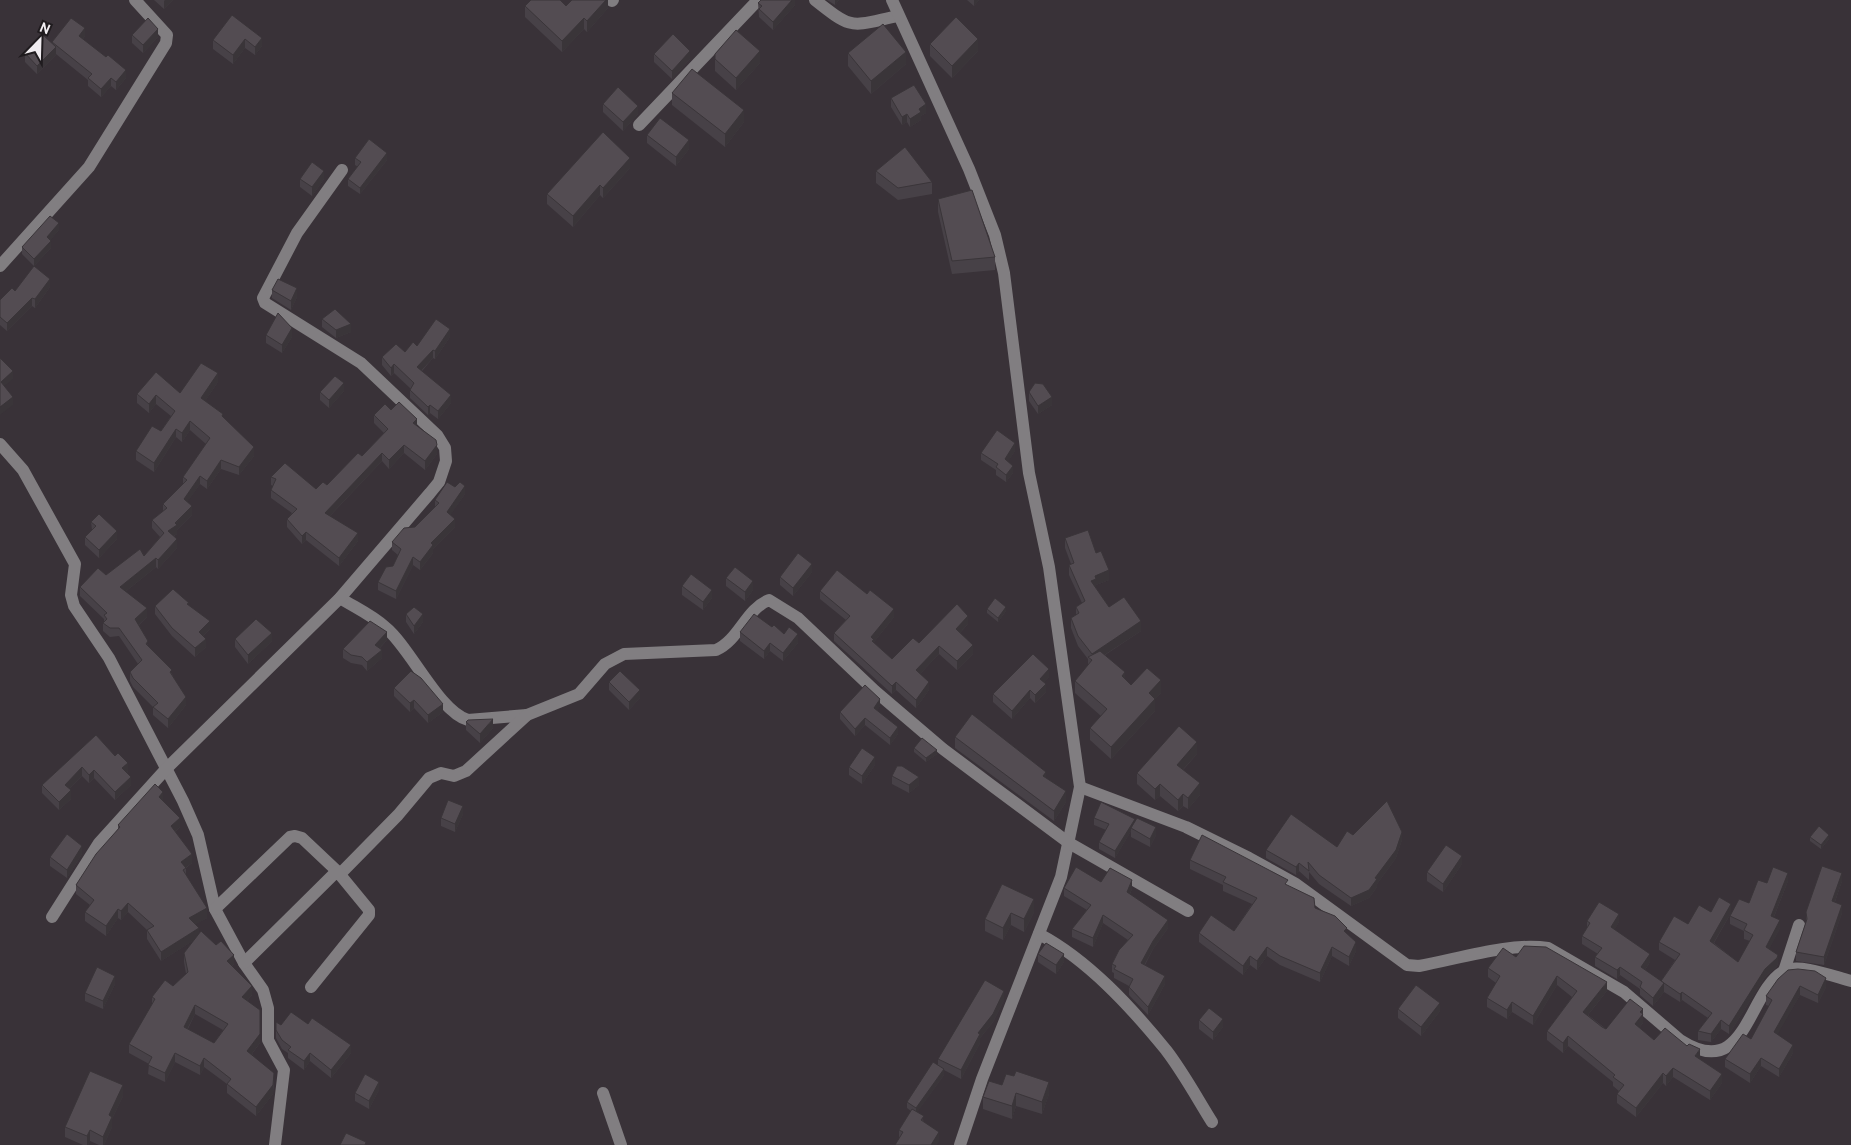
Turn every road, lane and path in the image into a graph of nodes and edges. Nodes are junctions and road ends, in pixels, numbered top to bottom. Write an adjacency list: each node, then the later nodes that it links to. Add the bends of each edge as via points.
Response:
1 (136, 0): 8 (street, via 167,35 166,43 89,167)
2 (758, 0): 6 (street)
3 (815, 0): 5 (street, via 848,24)
4 (892, 0): 5 (street)
5 (898, 16): 13 (street, via 969,169 994,235 1004,273 1029,473 1049,567)
6 (639, 125)
7 (342, 170): 10 (street, via 297,232 263,298 265,303 361,363 437,435 445,448 446,461 439,482)
8 (0, 266)
9 (0, 444): 12 (street, via 23,470 75,564 71,595 74,606 109,658)
10 (340, 598): 11 (street, via 385,626 461,718); 12 (street)
11 (527, 715): 14 (street, via 579,694 605,664 618,655 716,650 760,605 769,600 798,618 875,691 943,749); 15 (street, via 466,771 454,776 441,773 428,778 347,869)
12 (166, 769): 16 (street, via 198,835); 18 (street, via 99,843)
13 (1080, 787): 14 (street); 22 (street, via 1186,827 1249,858 1296,884 1407,965 1419,966 1503,950 1548,948 1624,992 1680,1040 1707,1052 1723,1049 1741,1034 1770,985)
14 (1069, 843): 17 (street); 20 (street, via 1061,877)
15 (337, 871): 16 (street, via 302,838 290,837); 21 (street); 24 (street, via 369,915)
16 (215, 909): 21 (street)
17 (1188, 911)
18 (52, 917)
19 (1799, 925): 22 (street)
20 (1038, 934): 26 (street, via 1060,946 1124,1003 1167,1051); 29 (street)
21 (244, 963): 28 (street, via 266,998 268,1040 284,1070)
22 (1784, 971): 23 (street, via 1802,969)
23 (1851, 981)
24 (311, 987)
25 (603, 1093): 27 (street)
26 (1212, 1122)
27 (617, 1144)
28 (275, 1145)
29 (960, 1145)

